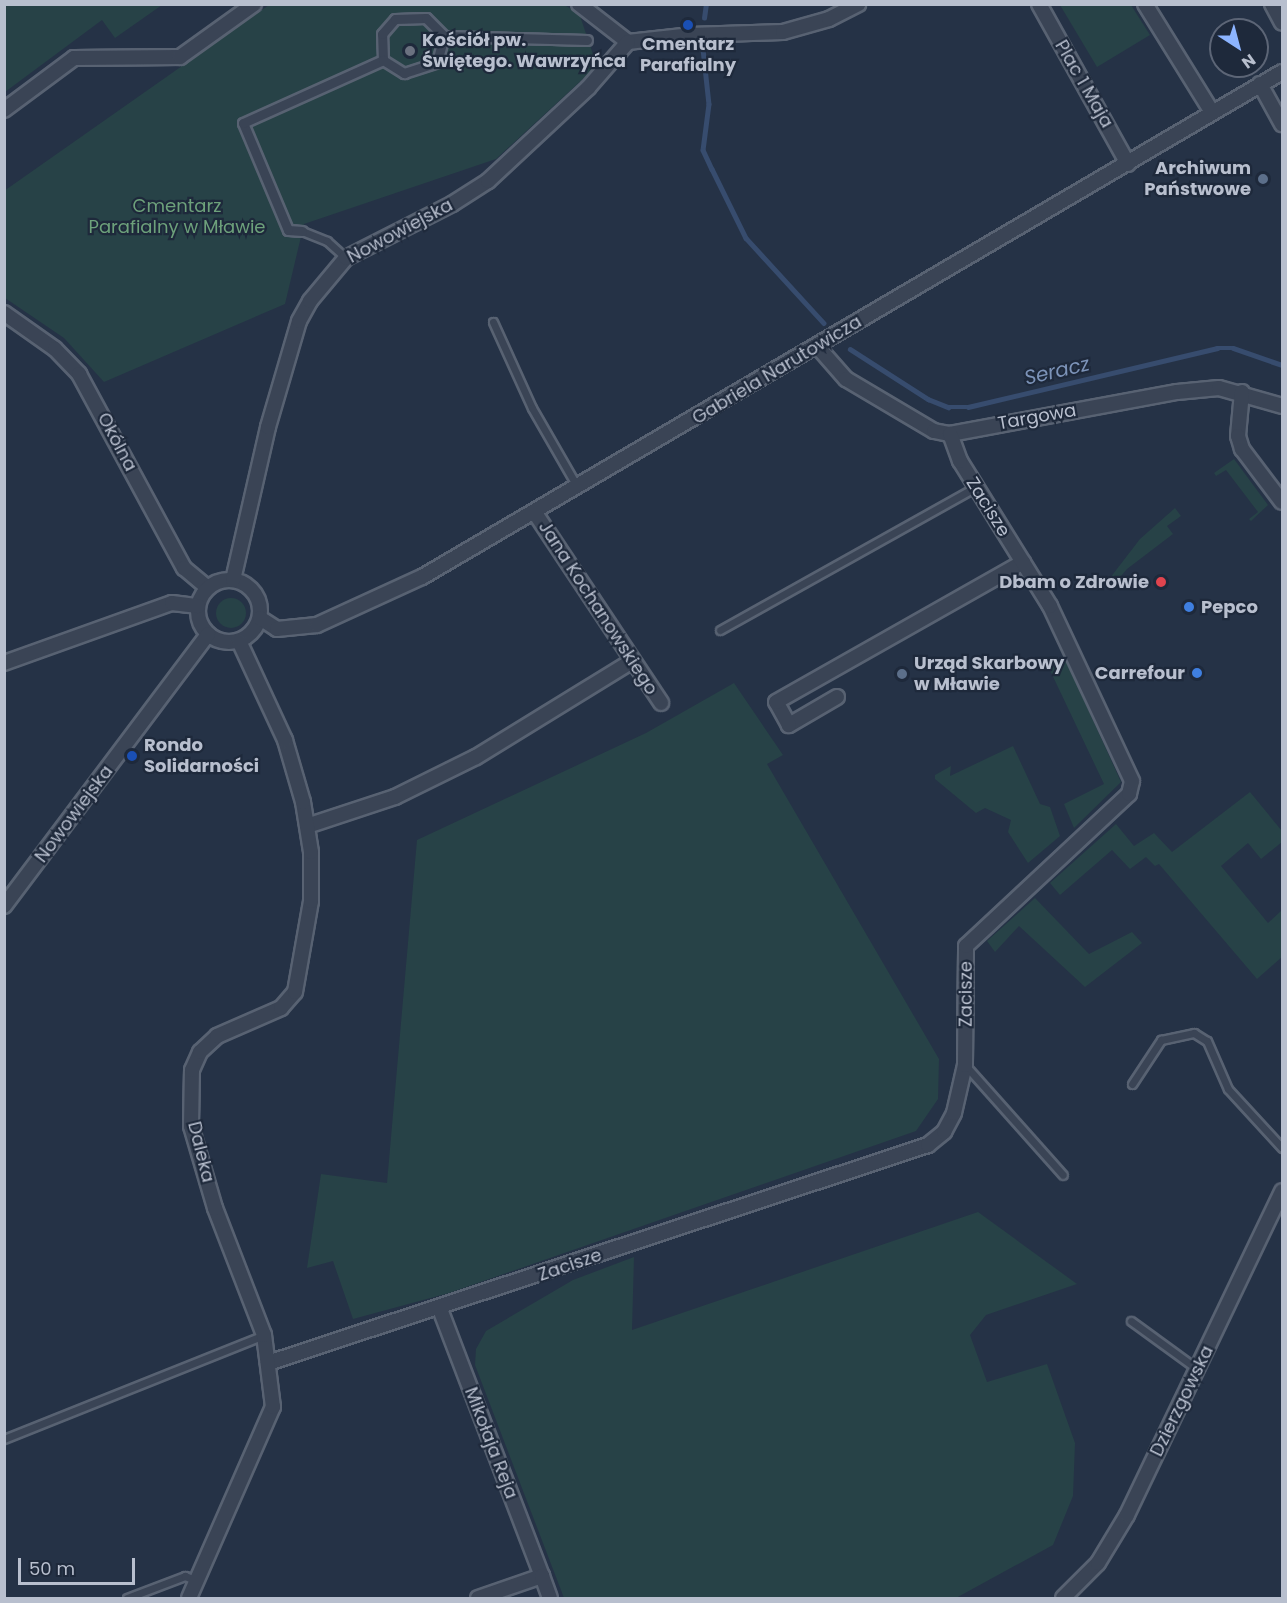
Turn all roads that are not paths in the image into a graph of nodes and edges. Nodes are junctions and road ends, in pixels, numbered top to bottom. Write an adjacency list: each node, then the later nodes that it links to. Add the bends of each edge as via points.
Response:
1 (254, 4): 14 (street, via 180,57 74,58)
2 (579, 4): 10 (street)
3 (858, 4): 10 (street, via 829,19 783,32)
4 (1039, 4): 17 (street, Plac 1 Maja)
5 (1145, 4): 15 (street)
6 (1272, 4): 7 (street)
7 (1282, 23)
8 (444, 36): 9 (street); 11 (street, via 437,62 404,73); 11 (street, via 426,18 395,19 382,34)
9 (587, 40)
10 (628, 42): 19 (street, Nowowiejska, via 588,88 488,181 452,204)
11 (383, 60): 18 (street, via 243,123 288,230)
12 (1282, 72): 13 (street, Gabriela Narutowicza)
13 (1260, 84): 15 (street, Gabriela Narutowicza); 16 (street)
14 (4, 110)
15 (1212, 112): 17 (street, Gabriela Narutowicza)
16 (1282, 124)
17 (1128, 164): 22 (street, Gabriela Narutowicza)
18 (302, 231): 19 (lane, via 327,241)
19 (346, 258): 31 (street, Nowowiejska, via 310,301 299,321 268,427)
20 (4, 313): 32 (street, Okólna, via 55,349 78,374 184,568)
21 (494, 322): 27 (lane, via 532,408)
22 (817, 346): 25 (street, via 846,379 934,431); 27 (street, Gabriela Narutowicza)
23 (1242, 392): 24 (street, Targowa); 25 (street, Targowa, via 1219,388 1177,392); 28 (street, via 1238,416 1242,449)
24 (1282, 406)
25 (950, 434): 26 (street, Zacisze)
26 (976, 487): 30 (street, Zacisze); 35 (lane)
27 (578, 489): 29 (street, Gabriela Narutowicza)
28 (1282, 502)
29 (535, 513): 34 (street, Gabriela Narutowicza, via 422,577 317,625 277,628); 38 (street, Jana Kochanowskiego)
30 (1023, 562): 40 (street, via 776,702 789,725); 44 (street, Zacisze, via 1069,642 1132,781 1129,795 966,946)
31 (233, 580): 32 (street); 34 (street, via 255,593)
32 (208, 588): 33 (street)
33 (198, 606): 36 (street, via 198,617); 39 (street, via 172,603)
34 (260, 618): 37 (street, via 249,635)
35 (720, 630)
36 (208, 634): 37 (street, via 219,641); 43 (street, Nowowiejska)
37 (239, 641): 42 (street, Daleka, via 285,740)
38 (632, 660): 41 (street, Jana Kochanowskiego); 42 (street, via 476,758 395,796)
39 (4, 663)
40 (837, 697)
41 (661, 704)
42 (307, 826): 51 (street, Daleka, via 311,901 295,992 280,1008 217,1036 200,1052 192,1070 191,1126 215,1208)
43 (4, 906)
44 (965, 1065): 47 (lane); 49 (street, Zacisze, via 954,1113 944,1132 928,1145)
45 (1132, 1084): 46 (lane, via 1161,1040 1194,1033 1207,1041 1228,1089)
46 (1282, 1148)
47 (1063, 1175)
48 (1282, 1191): 53 (street, Dzierzgowska)
49 (440, 1309): 52 (street, Zacisze); 55 (street, Mikołaja Reja)
50 (1131, 1321): 53 (lane)
51 (264, 1335): 52 (street, Daleka); 54 (lane)
52 (268, 1363): 56 (street, Daleka, via 273,1407)
53 (1197, 1369): 61 (street, Dzierzgowska, via 1127,1515 1098,1563)
54 (4, 1439)
55 (542, 1576): 59 (street); 60 (street, Mikołaja Reja)
56 (197, 1581): 57 (lane, via 184,1576); 58 (street, Daleka)
57 (128, 1599)
58 (189, 1599)
59 (478, 1599)
60 (550, 1599)
61 (1063, 1599)

